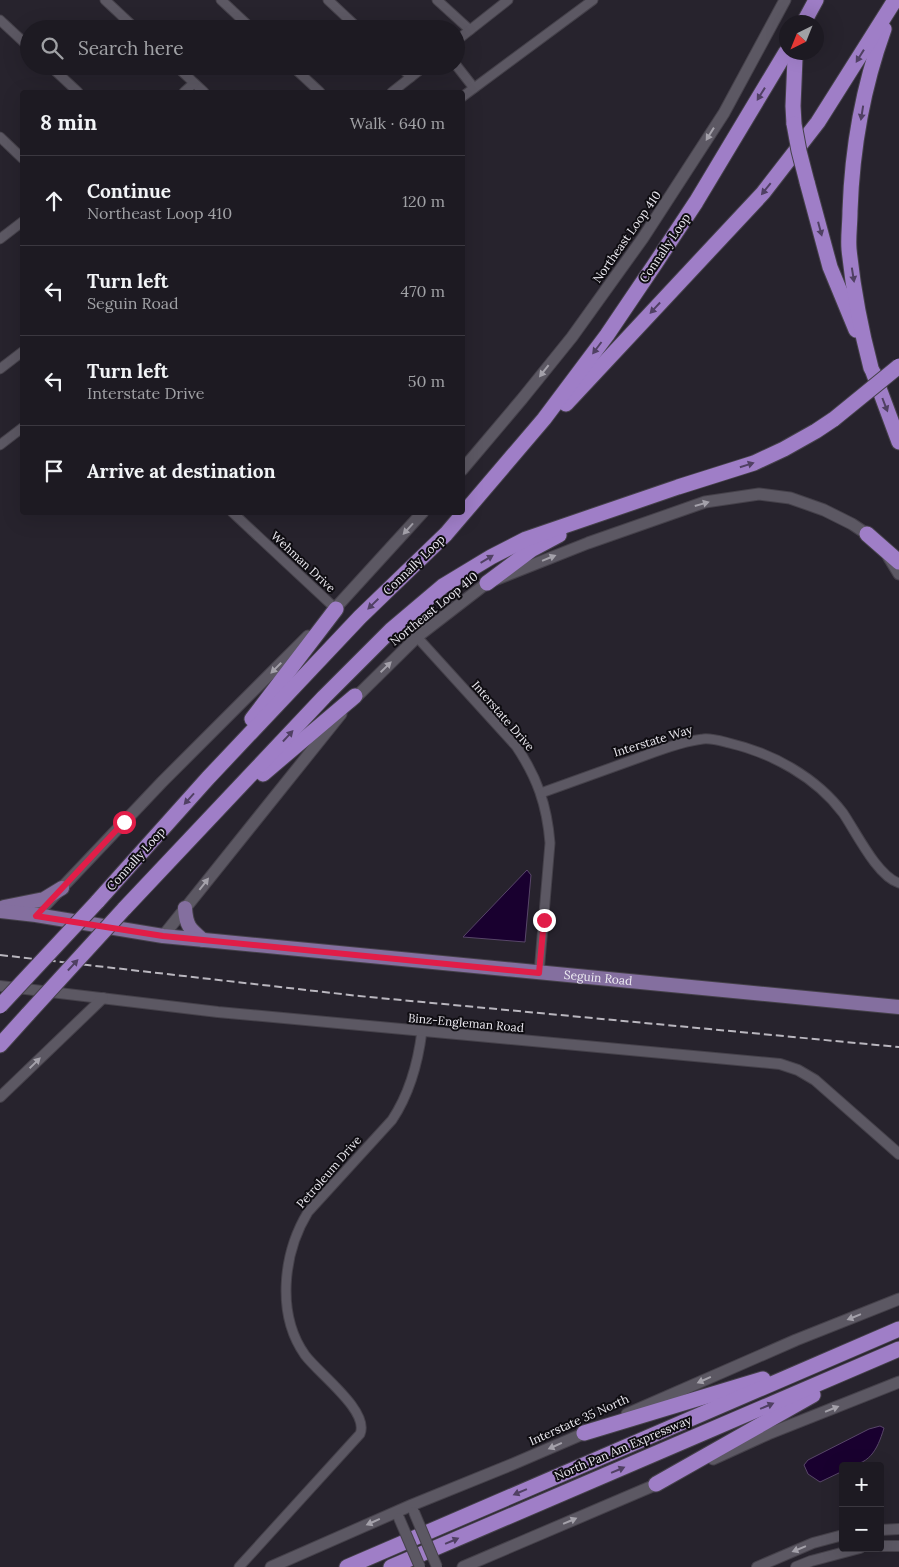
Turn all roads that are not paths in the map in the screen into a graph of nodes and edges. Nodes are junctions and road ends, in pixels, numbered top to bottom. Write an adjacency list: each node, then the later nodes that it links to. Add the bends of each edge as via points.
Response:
1 (105, 0): 10 (street)
2 (221, 0): 11 (street)
3 (328, 0): 12 (street)
4 (437, 0): 13 (street)
5 (508, 0): 15 (street)
6 (593, 0): 27 (street)
7 (785, 0): 45 (main road, Northeast Loop 410, one-way to 45, via 724,113 644,238 572,337)
8 (895, 0): 41 (highway, one-way to 41, via 875,54 851,178 849,248 862,335); 48 (highway, one-way to 48, via 818,122 763,193)
9 (0, 20): 17 (street)
10 (126, 20)
11 (242, 20)
12 (349, 20)
13 (459, 20)
14 (465, 25): 15 (street)
15 (470, 30): 16 (street)
16 (465, 34)
17 (20, 38)
18 (781, 60): 46 (highway, Connally Loop, one-way to 46, via 696,202 607,335 544,419)
19 (795, 60): 41 (highway, one-way to 41, bridge, via 793,106 799,151 830,267)
20 (60, 75): 28 (street)
21 (186, 75): 26 (street)
22 (302, 75): 31 (street)
23 (414, 75): 25 (street)
24 (464, 75): 27 (street)
25 (411, 77): 32 (street)
26 (194, 83): 29 (street); 30 (street)
27 (474, 88): 33 (street)
28 (76, 90)
29 (186, 90)
30 (202, 90)
31 (318, 90)
32 (395, 90)
33 (465, 95)
34 (0, 136): 35 (street)
35 (20, 156)
36 (20, 224): 37 (street)
37 (0, 239)
38 (20, 353): 40 (street)
39 (899, 366): 47 (highway, Connally Loop, one-way to 39, bridge, via 754,463 834,419)
40 (1, 367)
41 (871, 368): 43 (highway, one-way to 43)
42 (20, 430): 44 (street)
43 (899, 442)
44 (0, 445)
45 (465, 466)
46 (465, 512)
47 (601, 513): 57 (highway, via 531,550); 63 (highway, Connally Loop, one-way to 47, via 391,630 443,586 526,539)
48 (465, 514)
49 (235, 515): 58 (street, Wehman Drive)
50 (420, 515): 58 (main road, one-way to 58)
51 (462, 515): 53 (highway, Connally Loop, one-way to 53)
52 (464, 515): 53 (highway, one-way to 53)
53 (446, 534): 61 (highway, Connally Loop, one-way to 61, via 360,617)
54 (867, 534): 55 (highway); 56 (main road, Northeast Loop 410, via 890,558); 57 (main road, Northeast Loop 410, one-way to 54, via 588,543 705,502 759,494 790,498 824,510)
55 (899, 562)
56 (899, 574)
57 (488, 583): 59 (main road, Northeast Loop 410)
58 (336, 609): 61 (highway); 65 (main road, one-way to 65, via 162,782)
59 (417, 637): 60 (main road, Northeast Loop 410, one-way to 59); 62 (street, Interstate Drive, via 516,746)
60 (355, 696): 63 (highway); 66 (main road, Northeast Loop 410, one-way to 60)
61 (208, 778): 74 (highway, Connally Loop, one-way to 74, bridge)
62 (541, 792): 64 (street, Interstate Way, via 703,739 736,745 777,760 809,780 842,812 883,872); 71 (street, Interstate Drive, via 550,843)
63 (206, 822): 77 (highway, Connally Loop, one-way to 63, bridge)
64 (899, 883)
65 (62, 888): 67 (main road, via 44,898); 68 (main road)
66 (185, 908): 69 (main road, Northeast Loop 410); 70 (main road, via 188,927)
67 (0, 910): 68 (main road, Seguin Road)
68 (36, 916): 69 (main road, Seguin Road)
69 (163, 936): 70 (main road, Seguin Road)
70 (204, 940): 71 (main road, Seguin Road)
71 (539, 973): 75 (main road, Seguin Road)
72 (0, 986): 73 (street, Binz-Engleman Road)
73 (103, 998): 76 (street, Binz-Engleman Road); 78 (street, one-way to 73)
74 (0, 1006)
75 (899, 1007)
76 (422, 1031): 79 (street, Binz-Engleman Road, via 780,1064 815,1080); 96 (street, Petroleum Drive, via 418,1058 402,1103 392,1120 308,1212 295,1240 287,1277 290,1320 299,1344 310,1361 348,1401 360,1418 362,1428)
77 (0, 1045)
78 (0, 1096)
79 (899, 1154)
80 (899, 1299): 86 (main road, Interstate 35 North, one-way to 86, via 796,1340)
81 (899, 1329): 84 (highway, North Pan Am Expressway)
82 (899, 1349): 99 (highway, North Pan Am Expressway, one-way to 82)
83 (899, 1355): 87 (highway, via 815,1394)
84 (838, 1356): 86 (highway); 98 (highway, North Pan Am Expressway, one-way to 98)
85 (899, 1382): 87 (main road, one-way to 85, via 768,1434)
86 (584, 1433): 88 (main road, Interstate 35 North, one-way to 88)
87 (656, 1484): 102 (main road, one-way to 87)
88 (413, 1509): 89 (main road, Interstate 35 North); 101 (street, bridge)
89 (397, 1515): 97 (main road, Interstate 35 North, one-way to 97); 100 (street, bridge)
90 (899, 1529): 91 (street)
91 (884, 1530)
92 (839, 1536): 103 (street, one-way to 103, via 813,1543)
93 (884, 1546): 94 (street)
94 (899, 1546)
95 (845, 1552): 104 (street)
96 (238, 1567)
97 (271, 1567)
98 (347, 1567)
99 (391, 1567)
100 (420, 1567)
101 (437, 1567)
102 (463, 1567)
103 (757, 1567)
104 (796, 1567)

